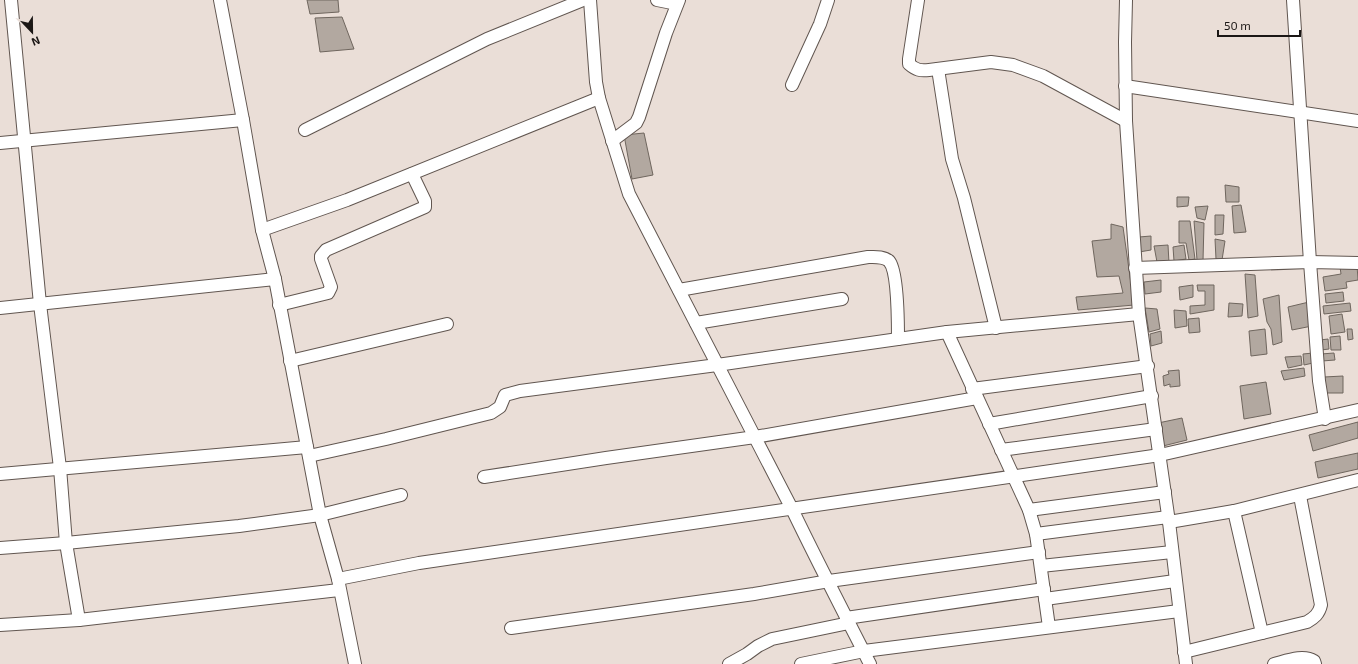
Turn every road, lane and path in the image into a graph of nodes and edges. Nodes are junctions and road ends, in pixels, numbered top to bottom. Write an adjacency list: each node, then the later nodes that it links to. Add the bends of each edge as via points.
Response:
1 (11, 0): 20 (street)
2 (220, 0): 16 (street)
3 (583, 0): 19 (street, via 487,39)
4 (590, 0): 14 (street)
5 (657, 0): 10 (street)
6 (828, 0): 12 (street)
7 (918, 0): 11 (street, via 909,64 921,71)
8 (1126, 0): 13 (street)
9 (1293, 0): 15 (street)
10 (678, 2): 21 (street, via 636,123)
11 (938, 69): 17 (street, via 991,62 1013,65 1043,76); 37 (street, via 951,155)
12 (792, 85)
13 (1125, 86): 15 (street); 17 (street)
14 (599, 98): 21 (street); 23 (street)
15 (1301, 113): 18 (street); 25 (street)
16 (243, 120): 20 (street); 24 (street)
17 (1126, 121): 27 (street)
18 (1358, 121)
19 (305, 130)
20 (25, 140): 22 (street); 31 (street)
21 (612, 141): 29 (street, via 629,194)
22 (0, 143)
23 (412, 174): 24 (street); 32 (street, via 425,201 425,208 326,250 321,260 331,287 328,293)
24 (262, 230): 28 (street)
25 (1310, 262): 26 (street); 27 (street); 46 (street, via 1319,381)
26 (1358, 263)
27 (1135, 268): 34 (street)
28 (274, 279): 31 (street); 32 (street)
29 (680, 290): 35 (street); 39 (street, via 878,257 890,263 894,276)
30 (842, 299): 35 (street)
31 (40, 304): 33 (street); 53 (street)
32 (279, 305): 40 (street)
33 (0, 308)
34 (1139, 314): 37 (street); 42 (street)
35 (696, 323): 41 (street)
36 (447, 324): 40 (street)
37 (996, 328): 38 (street)
38 (947, 332): 39 (street); 43 (street)
39 (898, 339): 41 (street)
40 (290, 361): 51 (street)
41 (717, 365): 49 (street); 51 (street, via 520,391 505,395 500,407 491,413 386,439)
42 (1148, 366): 43 (street); 44 (street)
43 (974, 393): 47 (street); 49 (street)
44 (1152, 396): 47 (street); 48 (street)
45 (1358, 410): 46 (street)
46 (1325, 419): 52 (street)
47 (989, 424): 50 (street)
48 (1156, 430): 50 (street); 52 (street)
49 (755, 437): 55 (street); 61 (street)
50 (1001, 450): 56 (street)
51 (308, 451): 53 (street); 64 (street)
52 (1160, 455): 56 (street); 58 (street)
53 (60, 468): 54 (street); 67 (street)
54 (0, 474)
55 (484, 477)
56 (1014, 477): 61 (street); 62 (street)
57 (1358, 480): 60 (street)
58 (1165, 492): 62 (street); 65 (street)
59 (401, 495): 64 (street)
60 (1300, 496): 63 (street); 82 (street, via 1320,611 1307,622)
61 (792, 509): 72 (street); 74 (street, via 419,563)
62 (1029, 510): 66 (street)
63 (1234, 511): 65 (street); 82 (street)
64 (320, 515): 67 (street, via 239,526); 74 (street)
65 (1169, 519): 66 (street); 70 (street)
66 (1036, 534): 69 (street)
67 (66, 543): 68 (street); 77 (street)
68 (0, 548)
69 (1039, 552): 71 (street); 72 (street)
70 (1172, 552): 71 (street); 73 (street)
71 (1041, 566): 75 (street)
72 (829, 581): 78 (street); 81 (street)
73 (1175, 581): 75 (street); 76 (street)
74 (338, 584): 77 (street); 85 (street)
75 (1045, 594): 78 (street, via 896,610); 80 (street)
76 (1179, 611): 80 (street); 84 (street)
77 (79, 620): 79 (street)
78 (847, 620): 83 (street); 86 (street, via 772,639)
79 (0, 625)
80 (1049, 627): 83 (street)
81 (511, 628)
82 (1262, 633): 84 (street)
83 (864, 651): 87 (street); 88 (street)
84 (1184, 652): 89 (street)
85 (355, 664)
86 (729, 664)
87 (801, 664)
88 (870, 664)
89 (1186, 664)
90 (1274, 664): 91 (street, via 1310,658)
91 (1315, 664)

